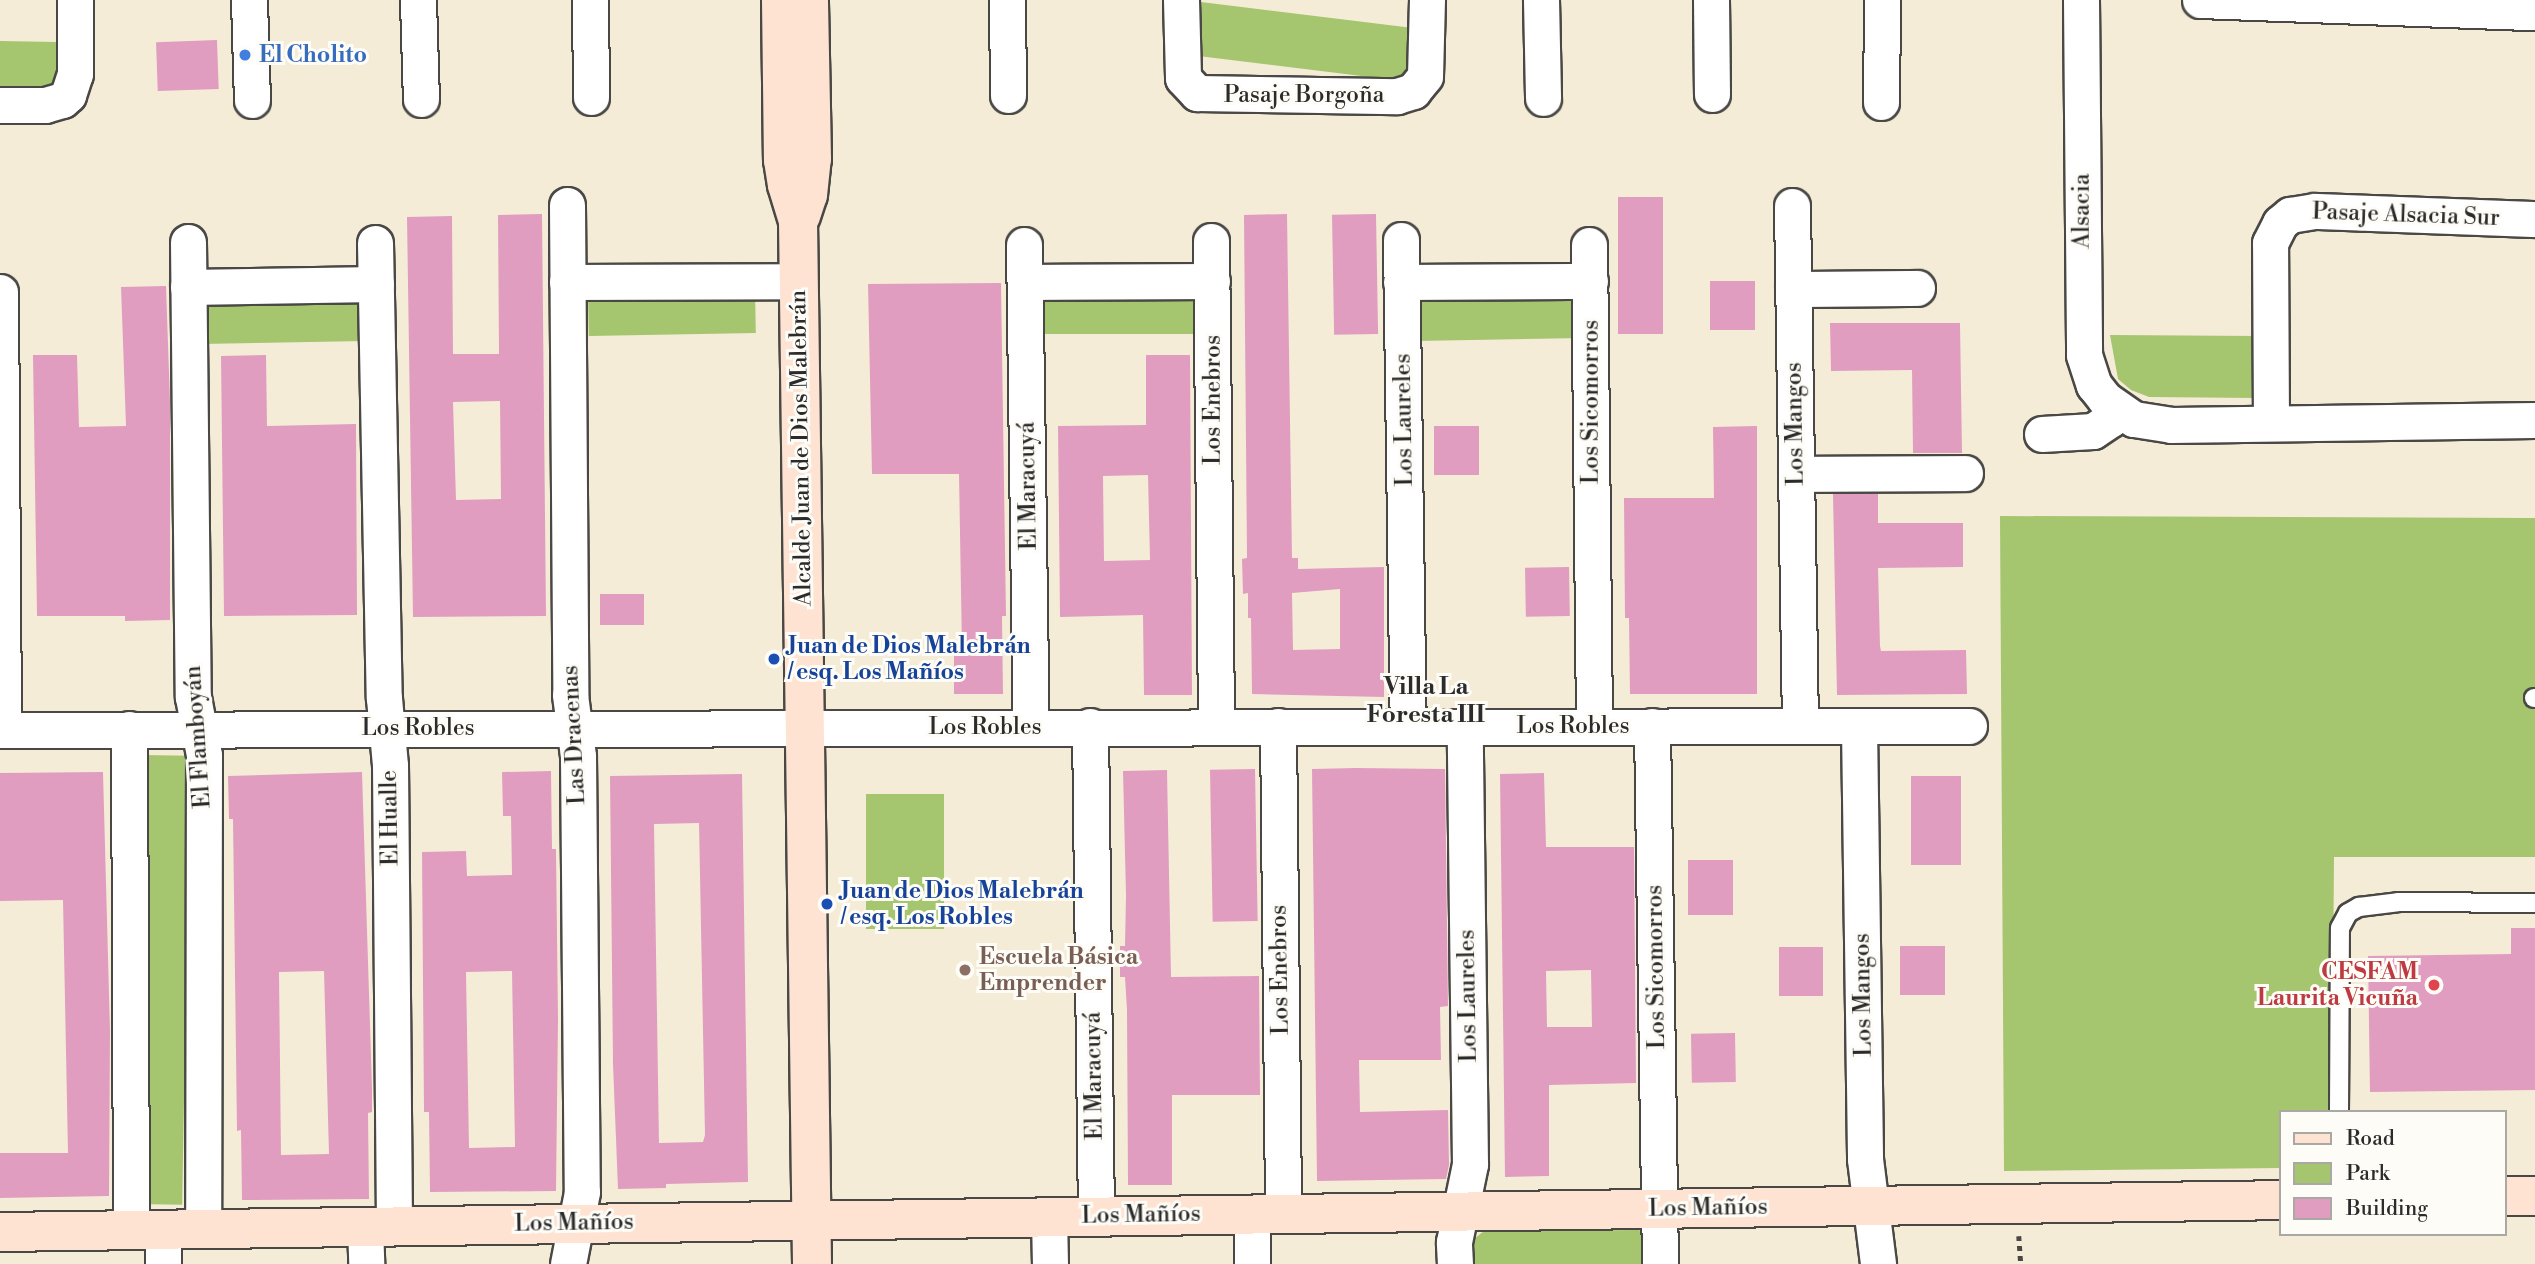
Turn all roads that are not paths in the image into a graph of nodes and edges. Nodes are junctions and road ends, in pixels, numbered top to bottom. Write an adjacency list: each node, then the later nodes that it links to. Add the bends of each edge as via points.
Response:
1 (75, 0): 23 (street, via 75,74 68,95 45,105)
2 (249, 0): 21 (street)
3 (418, 0): 20 (street)
4 (590, 0): 18 (street)
5 (781, 0): 27 (street, Alcalde Juan de Dios Malebrán, via 783,160)
6 (809, 0): 27 (street, Alcalde Juan de Dios Malebrán, via 812,159 808,195)
7 (1007, 0): 16 (street)
8 (1181, 0): 9 (street, Pasaje Borgoña, via 1183,79 1197,93 1384,96 1413,91 1425,76)
9 (1427, 0)
10 (1541, 0): 19 (street)
11 (1711, 0): 17 (street)
12 (1882, 0): 22 (street)
13 (2081, 0): 45 (street, Alsacia, via 2084,355 2094,386)
14 (2200, 0): 15 (street)
15 (2535, 12)
16 (1008, 94)
17 (1712, 94)
18 (591, 97)
19 (1543, 98)
20 (421, 99)
21 (252, 100)
22 (1881, 102)
23 (0, 105)
24 (567, 205): 37 (street, Las Dracenas)
25 (1792, 206): 43 (street, Los Mangos)
26 (2535, 219): 47 (street, Pasaje Alsacia Sur, via 2315,211 2290,215 2270,243)
27 (798, 221): 34 (street, Alcalde Juan de Dios Malebrán)
28 (1401, 240): 39 (street, Los Laureles)
29 (1211, 241): 35 (street, Los Enebros)
30 (188, 242): 41 (street, El Flamboyán)
31 (375, 243): 40 (street, El Hualle)
32 (1024, 245): 38 (street, El Maracuyá)
33 (1590, 245): 36 (street, Los Sicomorros)
34 (799, 281): 37 (street); 58 (street, Alcalde Juan de Dios Malebrán)
35 (1212, 281): 38 (street); 60 (street, Los Enebros)
36 (1590, 281): 39 (street); 53 (street, Los Sicomorros)
37 (567, 282): 64 (street, Las Dracenas)
38 (1025, 282): 59 (street, El Maracuyá)
39 (1401, 282): 61 (street, Los Laureles)
40 (376, 284): 41 (street); 63 (street, El Hualle)
41 (188, 287): 66 (street, El Flamboyán, via 193,697)
42 (1917, 288): 43 (street)
43 (1793, 289): 50 (street, Los Mangos)
44 (0, 292): 67 (street)
45 (2118, 411): 47 (street, Alsacia, via 2152,424); 48 (street, via 2093,431)
46 (2535, 420): 47 (street, Alsacia)
47 (2271, 423)
48 (2042, 434)
49 (1965, 473): 50 (street)
50 (1796, 474): 55 (street, Los Mangos)
51 (1090, 726): 59 (street, Los Robles); 60 (street, Los Robles); 77 (street, El Maracuyá)
52 (1278, 726): 60 (street, Los Robles); 61 (street, Los Robles); 76 (street, Los Enebros)
53 (1594, 726): 54 (street, Los Robles); 62 (street, Los Robles)
54 (1652, 726): 55 (street, Los Robles); 74 (street, Los Sicomorros)
55 (1800, 726): 56 (street, Los Robles)
56 (1859, 726): 57 (street, Los Robles); 73 (street, Los Mangos, via 1865,1159)
57 (1969, 726)
58 (805, 727): 59 (street, Los Robles); 64 (street, Los Robles); 79 (street, Alcalde Juan de Dios Malebrán)
59 (1031, 727)
60 (1216, 727)
61 (1408, 727): 62 (street, Los Robles)
62 (1465, 727): 75 (street, Los Laureles, via 1470,1164)
63 (387, 728): 64 (street, Los Robles); 66 (street, Los Robles); 81 (street, El Hualle, via 390,765)
64 (574, 728): 80 (street, Las Dracenas, via 578,756 582,1192)
65 (129, 729): 66 (street, Los Robles); 67 (street, Los Robles); 84 (street)
66 (199, 729): 82 (street, El Flamboyán, via 204,755)
67 (2, 730)
68 (2535, 903): 69 (lane, via 2398,902 2348,913 2340,928)
69 (2339, 1110)
70 (2507, 1196): 71 (street)
71 (2535, 1196)
72 (2280, 1200): 73 (street, Los Mañíos)
73 (1871, 1206): 74 (street, Los Mañíos); 92 (street, Los Mangos)
74 (1659, 1208): 75 (street, Los Mañíos); 91 (street, Los Sicomorros)
75 (1460, 1211): 76 (street, Los Mañíos); 90 (street, Los Laureles)
76 (1267, 1214): 77 (street, Los Mañíos); 89 (street, Los Enebros)
77 (1096, 1216): 78 (street, Los Mañíos)
78 (1049, 1217): 79 (street, Los Mañíos); 88 (street)
79 (812, 1220): 80 (street, Los Mañíos); 87 (street, Alcalde Juan de Dios Malebrán)
80 (575, 1223): 81 (street, Los Mañíos); 86 (street, Las Dracenas)
81 (379, 1226): 82 (street, Los Mañíos); 85 (street, El Hualle)
82 (204, 1228): 84 (street, Los Mañíos)
83 (0, 1232): 84 (street, Los Mañíos)
84 (152, 1241)
85 (366, 1264)
86 (568, 1264)
87 (812, 1264)
88 (1049, 1264)
89 (1252, 1264)
90 (1455, 1264)
91 (1660, 1264)
92 (1878, 1264)

